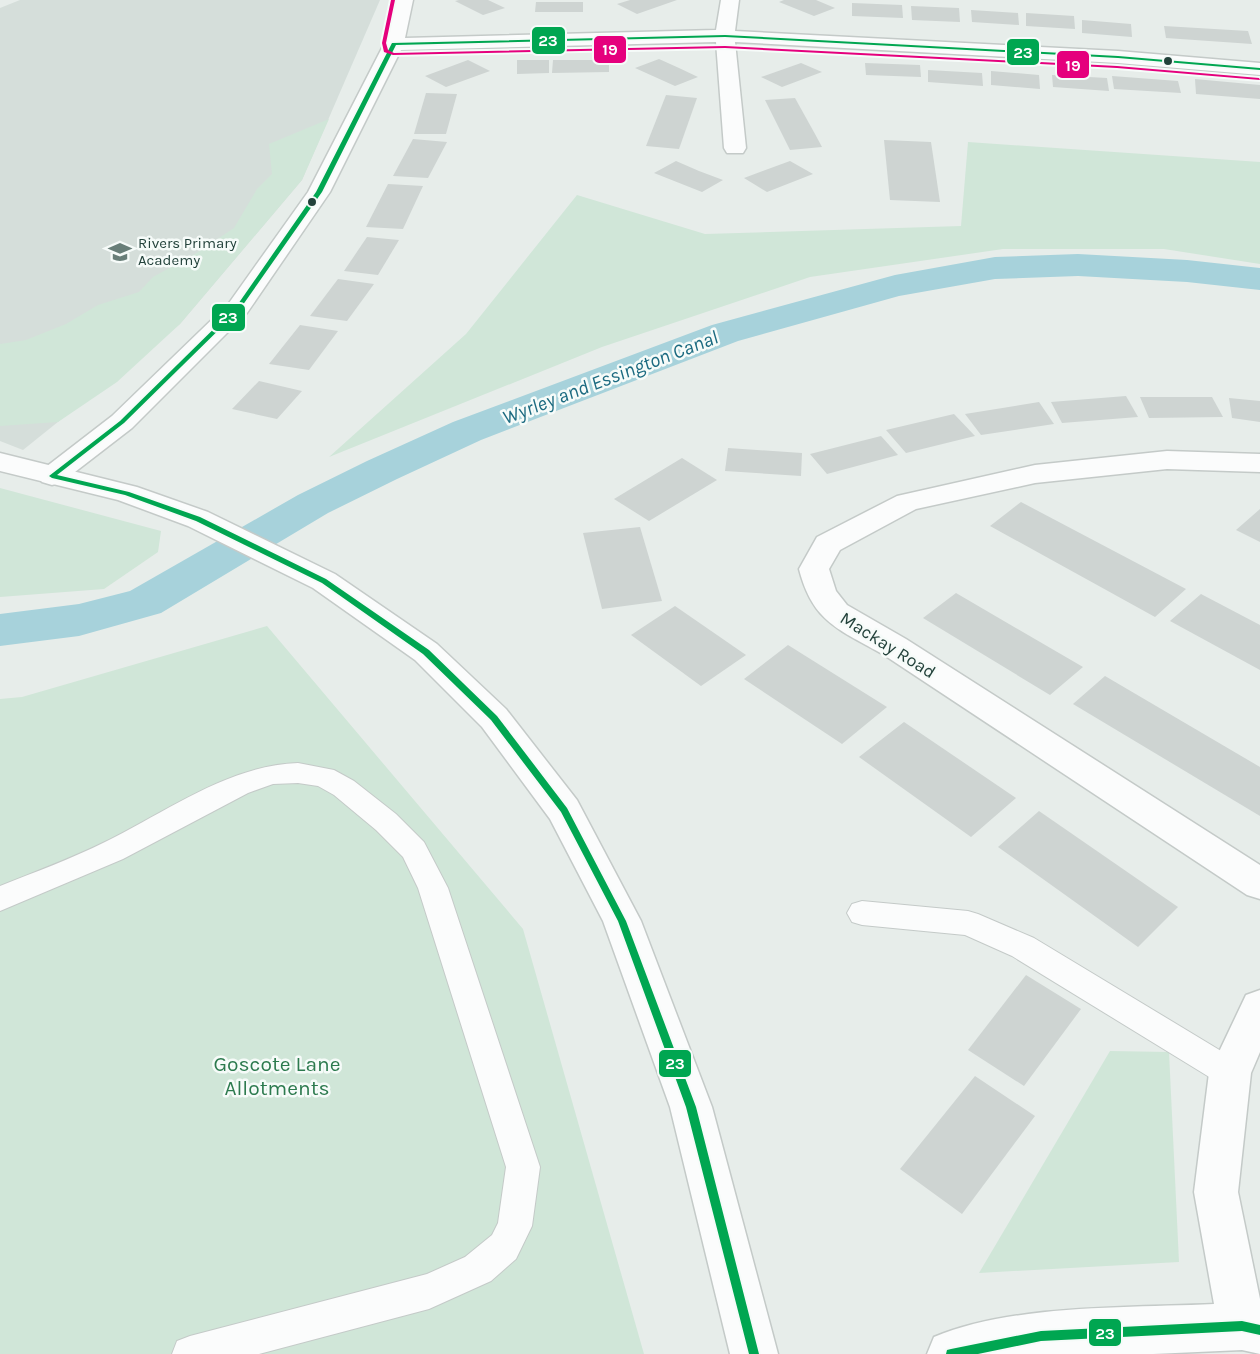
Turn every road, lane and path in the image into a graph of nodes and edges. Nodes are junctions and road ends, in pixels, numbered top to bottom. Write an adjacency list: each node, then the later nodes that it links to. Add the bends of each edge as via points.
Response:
1 (404, 0): 4 (street)
2 (730, 0): 3 (street)
3 (725, 36): 4 (street); 5 (street, via 1118,57); 6 (street)
4 (394, 44): 9 (street, via 319,192 238,308 122,422)
5 (1260, 69)
6 (735, 148)
7 (0, 462): 9 (street)
8 (1260, 463): 10 (street, Mackay Road, via 1167,460 1035,474 907,502 828,544 814,569 821,594 836,613 905,653)
9 (52, 476): 17 (street, via 127,493 198,519 324,581 426,652 494,718 564,810 622,921 691,1107)
10 (1260, 884)
11 (0, 899): 16 (lane, via 113,850 238,786 271,774 298,773 324,777 344,788 386,822 414,850 433,888 523,1167 515,1226 504,1247 478,1269 429,1292)
12 (862, 913): 14 (lane, via 968,922 1023,947)
13 (1260, 1007): 14 (street)
14 (1230, 1073): 15 (street, via 1216,1192)
15 (1251, 1328): 18 (street, via 1041,1336)
16 (190, 1354)
17 (754, 1354)
18 (951, 1354)

